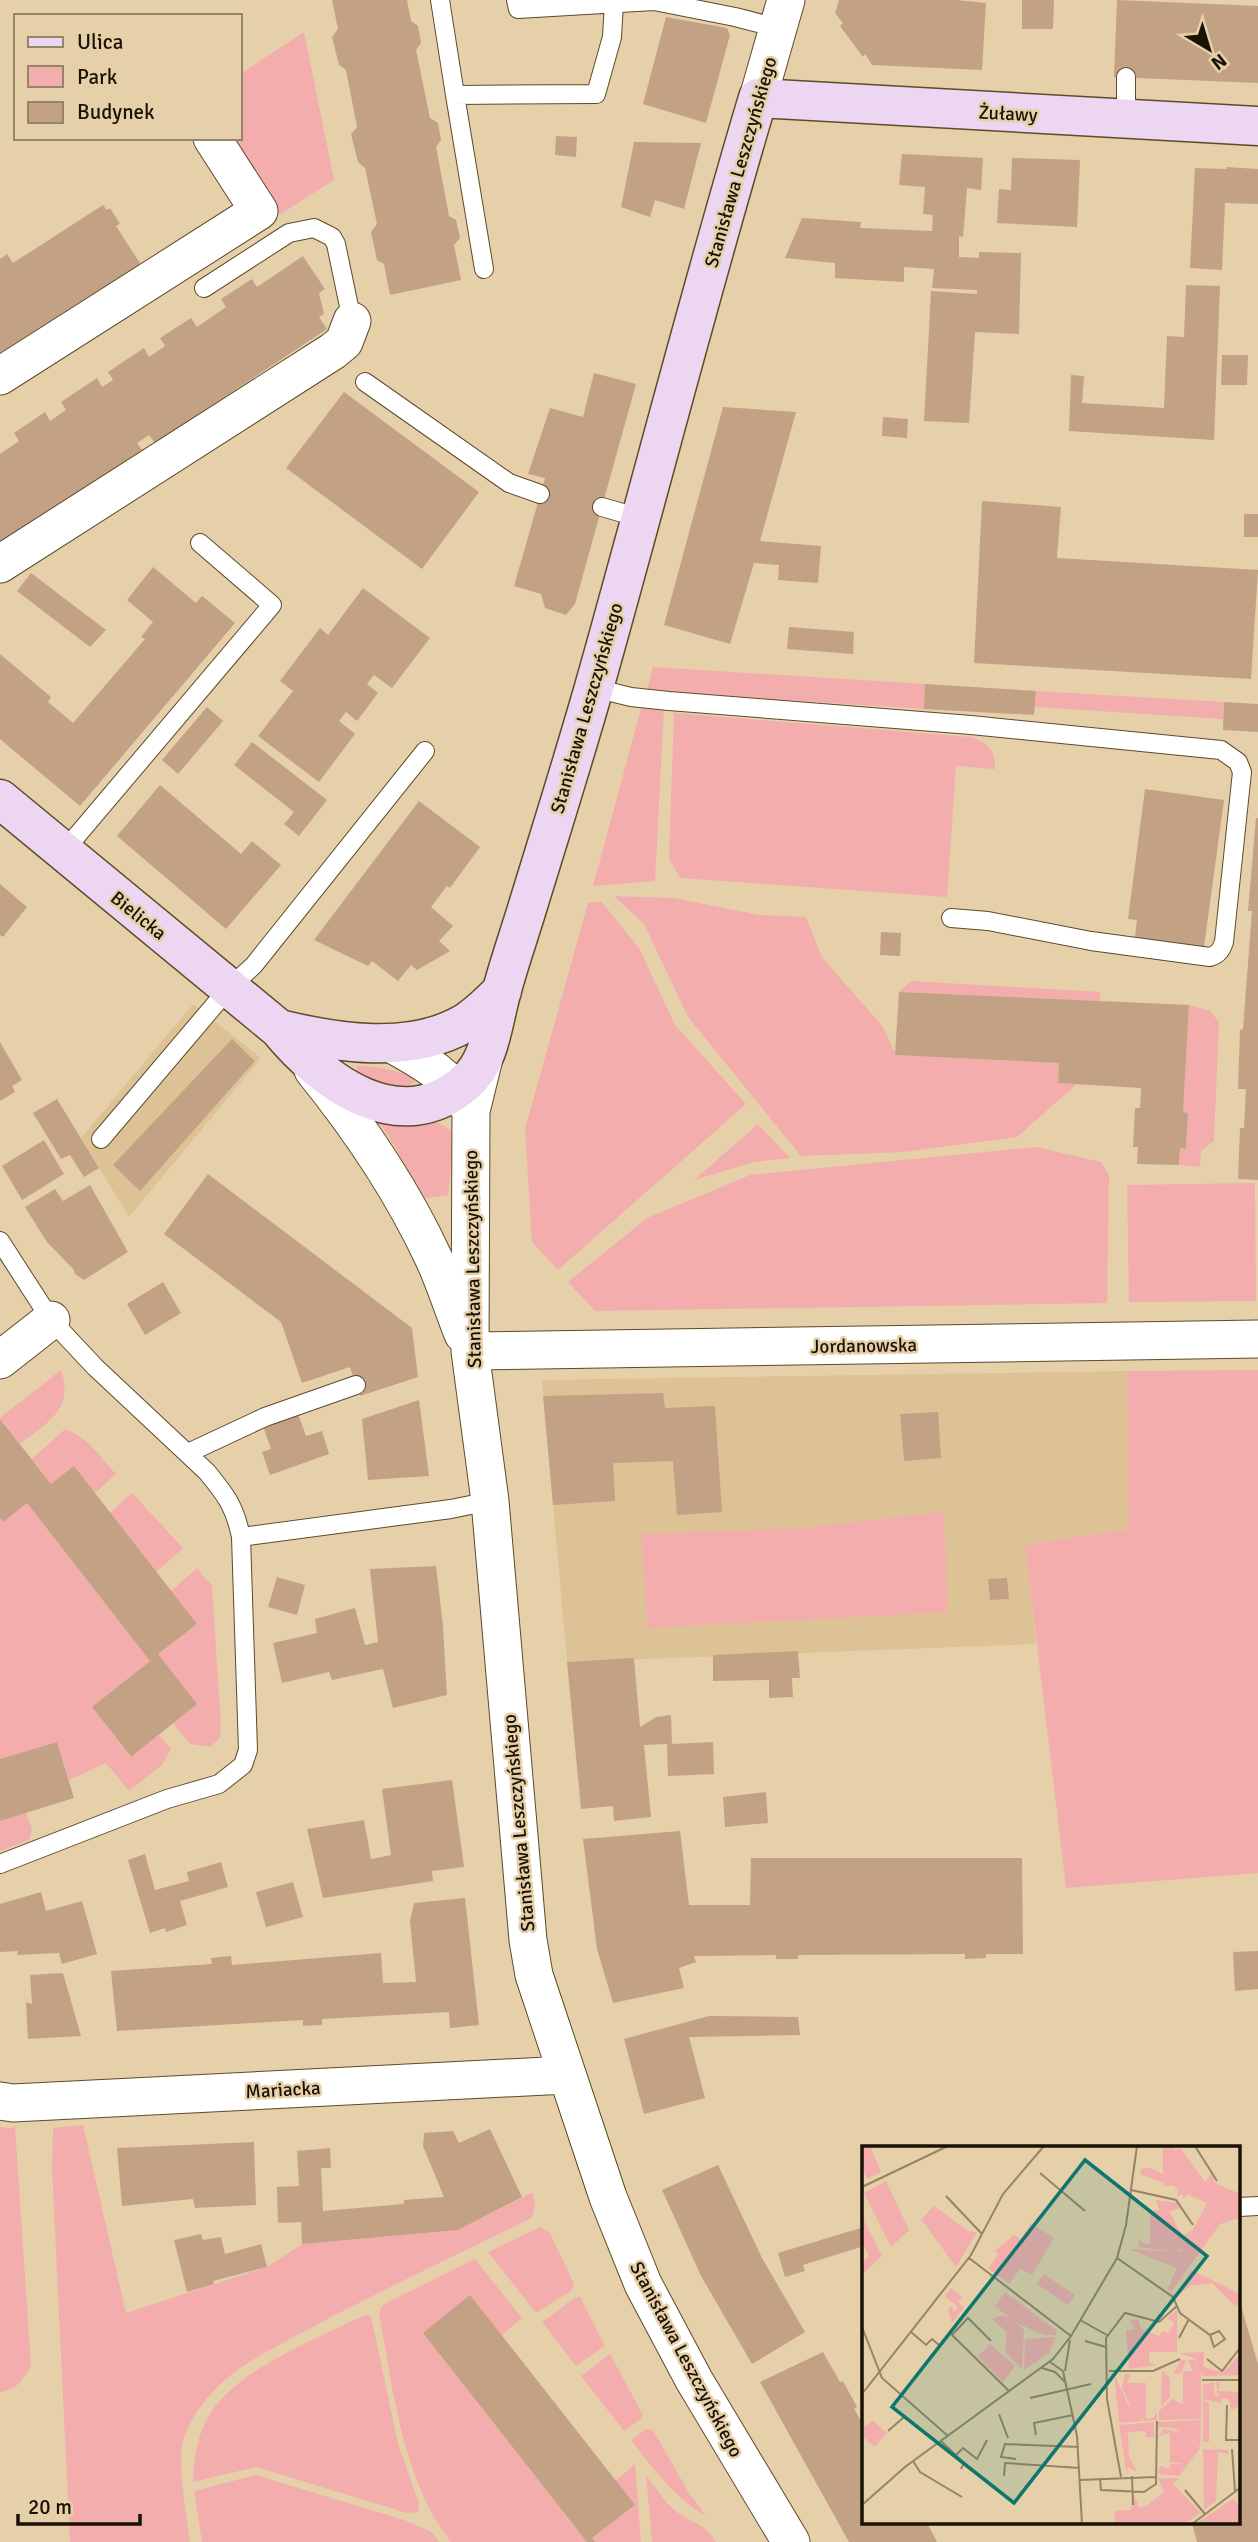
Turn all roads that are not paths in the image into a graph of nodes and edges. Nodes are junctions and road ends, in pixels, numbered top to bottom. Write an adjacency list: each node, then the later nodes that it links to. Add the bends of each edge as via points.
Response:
1 (440, 0): 6 (lane)
2 (516, 0): 3 (lane, via 518,9)
3 (614, 3): 4 (lane, via 654,1); 6 (lane, via 612,37 596,94)
4 (782, 14): 7 (street, Stanisława Leszczyńskiego)
5 (1126, 77): 8 (lane)
6 (454, 95): 11 (lane)
7 (758, 98): 8 (street, Żuławy); 18 (street, Stanisława Leszczyńskiego)
8 (1126, 119): 9 (street, Żuławy)
9 (1258, 126)
10 (213, 140): 14 (street, via 259,211)
11 (484, 269)
12 (204, 288): 13 (lane, via 289,233 314,228 336,244)
13 (352, 321): 20 (street, via 344,342 333,351)
14 (0, 376)
15 (365, 382): 16 (lane, via 509,483)
16 (540, 494)
17 (602, 507): 18 (lane)
18 (640, 518): 21 (street, Stanisława Leszczyńskiego)
19 (200, 542): 24 (lane, via 272,605)
20 (0, 564)
21 (594, 688): 25 (lane, via 669,701 1221,750 1238,762 1242,772 1224,942 1216,955); 27 (street, Stanisława Leszczyńskiego)
22 (425, 751): 26 (lane, via 254,965)
23 (0, 799): 24 (street, Bielicka)
24 (63, 852): 26 (street, Bielicka)
25 (951, 918)
26 (229, 988): 28 (street, Bielicka); 32 (lane)
27 (502, 991): 29 (street, Bielicka, via 482,1010 444,1032); 30 (street, Stanisława Leszczyńskiego)
28 (289, 1041): 29 (street, Bielicka); 31 (street, Bielicka, via 347,1089 374,1103 413,1106 446,1096); 36 (street, via 376,1153 434,1259)
29 (390, 1043): 31 (street, via 424,1061)
30 (484, 1058): 31 (street, Bielicka)
31 (464, 1100): 36 (street, Stanisława Leszczyńskiego)
32 (101, 1139)
33 (0, 1241): 34 (lane)
34 (51, 1320): 37 (street); 39 (lane)
35 (1258, 1339): 36 (street, Jordanowska)
36 (470, 1351): 40 (street, Stanisława Leszczyńskiego)
37 (0, 1360)
38 (356, 1385): 39 (lane, via 265,1417)
39 (188, 1453): 41 (lane, via 237,1514)
40 (490, 1501): 41 (lane); 43 (street, Stanisława Leszczyńskiego, via 528,1940 534,1975)
41 (241, 1537): 42 (lane, via 248,1750 243,1765 219,1784 167,1799)
42 (0, 1864)
43 (566, 2075): 44 (street, Mariacka); 47 (street, Stanisława Leszczyńskiego, via 643,2284 694,2380)
44 (0, 2101)
45 (1258, 2206): 46 (lane)
46 (1240, 2207)
47 (791, 2542)

